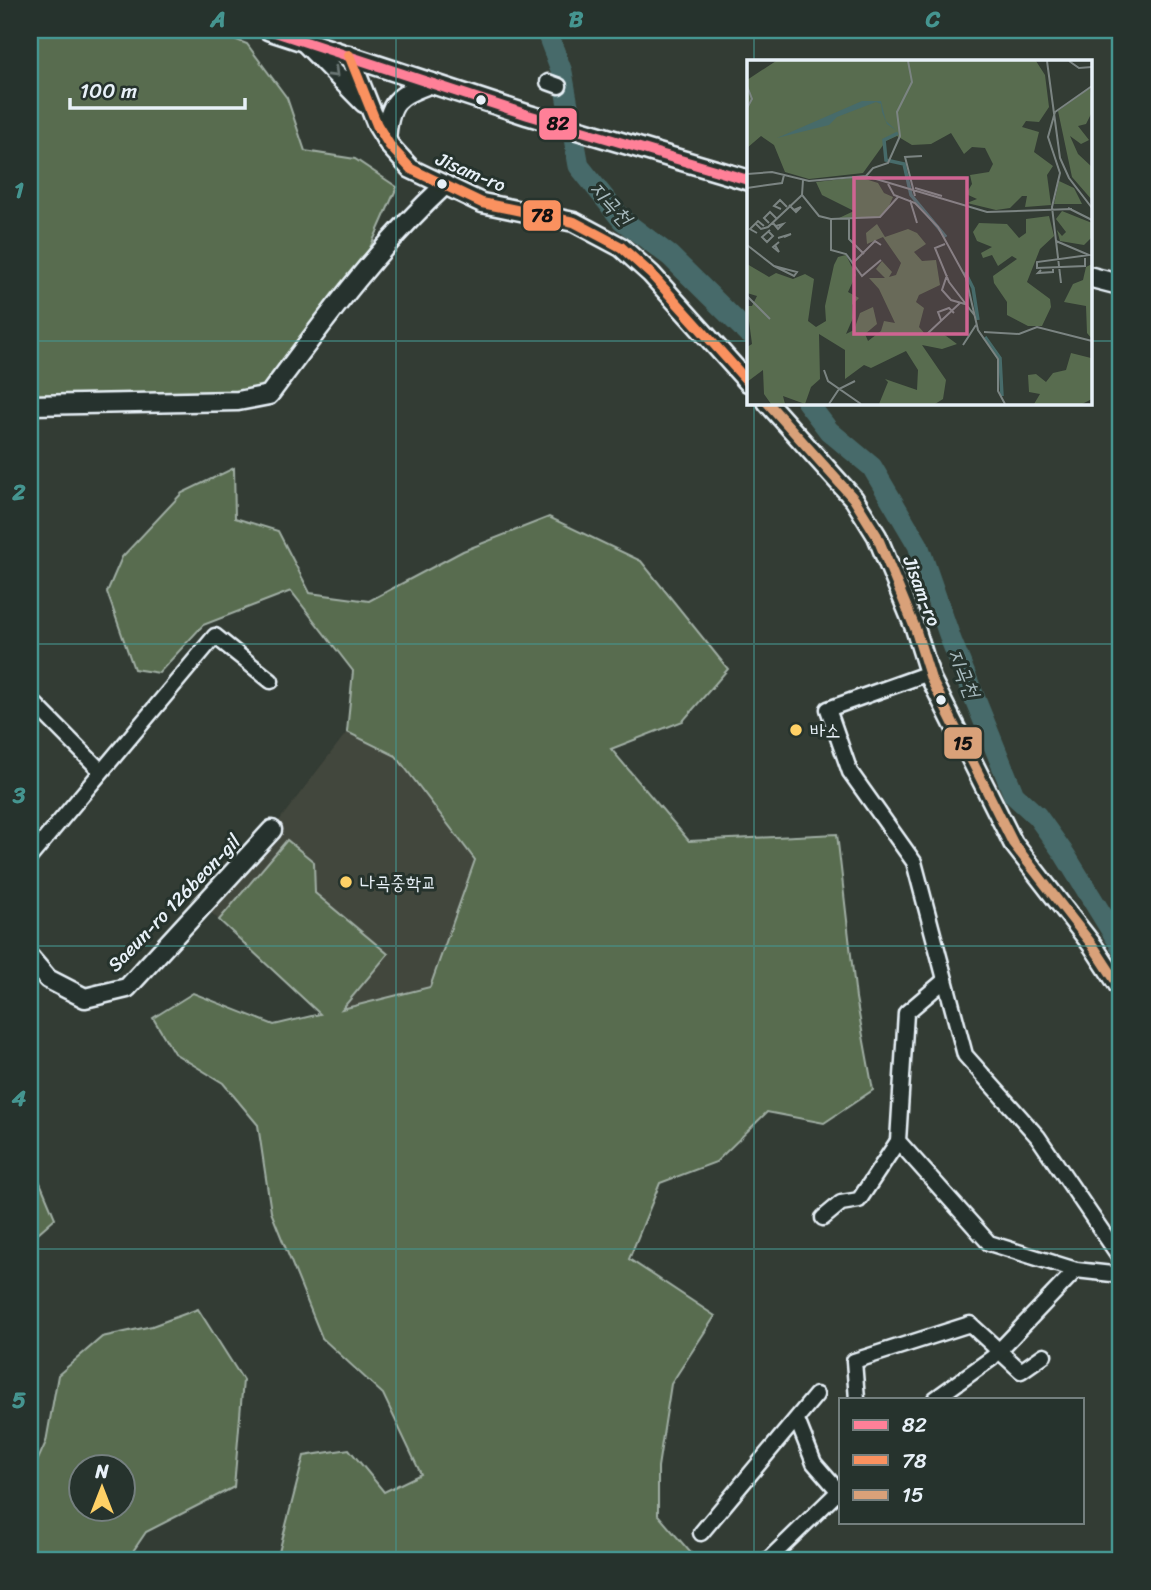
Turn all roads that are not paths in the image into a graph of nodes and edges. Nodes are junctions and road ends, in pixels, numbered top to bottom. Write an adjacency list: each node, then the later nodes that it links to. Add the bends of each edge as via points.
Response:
1 (269, 30): 2 (main road)
2 (303, 41): 3 (main road); 5 (street, one-way to 5)
3 (349, 55): 4 (main road); 5 (street, Jisam-ro)
4 (432, 83): 6 (street, via 398,98 388,117); 7 (main road)
5 (366, 104): 6 (street, Jisam-ro)
6 (386, 140): 8 (street, Jisam-ro, via 411,169)
7 (747, 180)
8 (445, 185): 11 (street, Jisam-ro, via 482,203 574,222 621,247); 13 (street, via 357,277 269,395 238,401)
9 (1092, 278): 10 (main road)
10 (1121, 285)
11 (747, 381)
12 (769, 404): 14 (street, Jisam-ro, via 854,499 877,536)
13 (30, 405)
14 (929, 673): 21 (street, via 828,709 850,772 914,862); 22 (street, Jisam-ro, via 1013,843)
15 (271, 681): 17 (street, via 215,636)
16 (30, 699): 17 (street)
17 (101, 771): 19 (street)
18 (272, 830): 20 (street, Saeun-ro 126beon-gil, via 127,988 85,998 48,979)
19 (30, 858)
20 (30, 958)
21 (945, 980): 23 (street, via 906,1013); 25 (street, via 965,1055 1038,1137)
22 (1121, 989)
23 (898, 1141): 24 (street, via 859,1200 841,1203); 26 (street, via 989,1243)
24 (823, 1218)
25 (1121, 1259)
26 (1076, 1270): 27 (street); 28 (street)
27 (1121, 1275)
28 (999, 1351): 29 (street, via 1021,1371); 31 (street, via 970,1324 854,1361); 32 (street)
29 (1044, 1355)
30 (816, 1395): 33 (street)
31 (858, 1398)
32 (936, 1398)
33 (797, 1420): 34 (street, via 814,1463); 36 (street)
34 (839, 1491)
35 (839, 1493): 37 (street)
36 (701, 1533)
37 (768, 1560)

